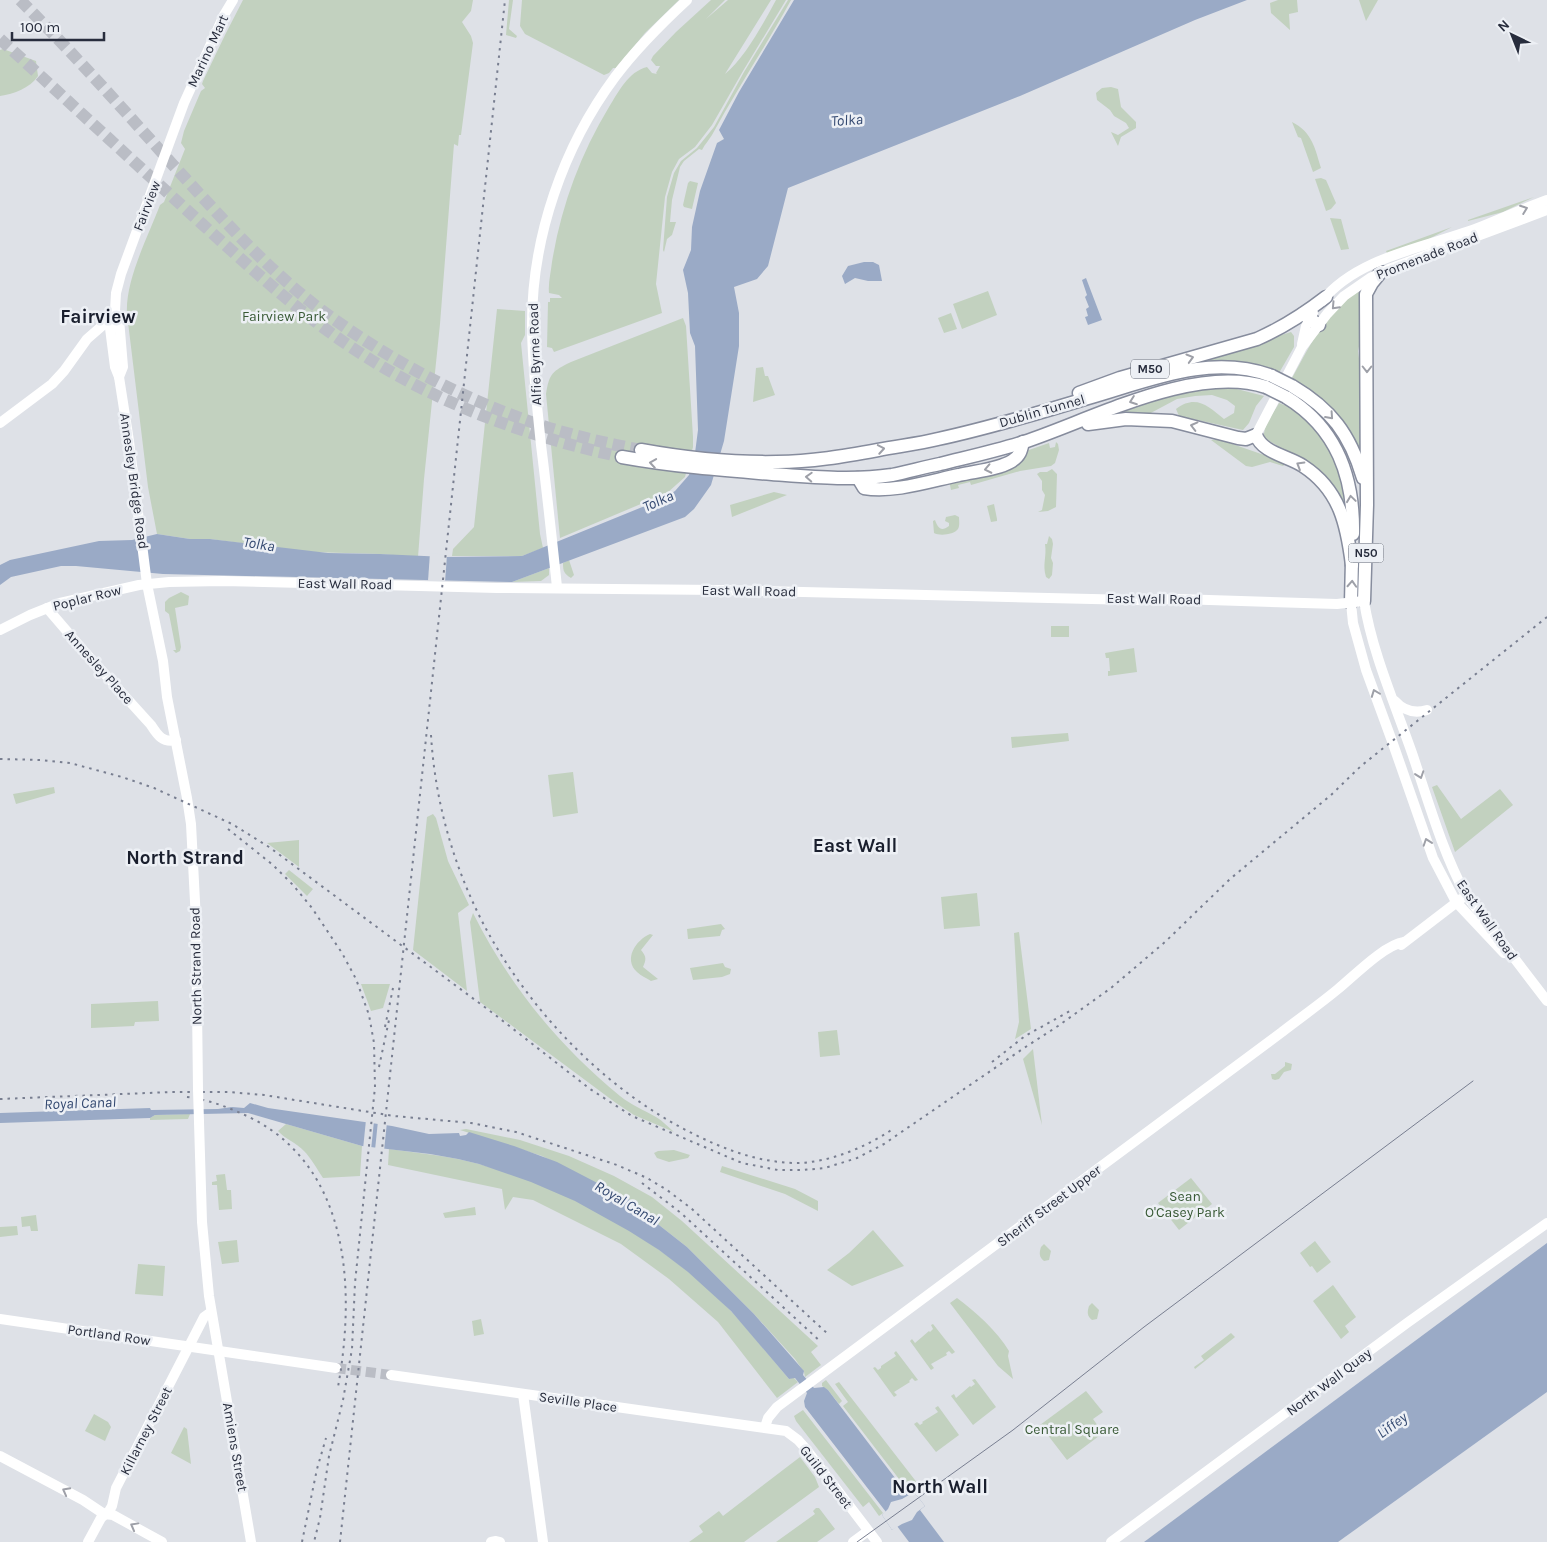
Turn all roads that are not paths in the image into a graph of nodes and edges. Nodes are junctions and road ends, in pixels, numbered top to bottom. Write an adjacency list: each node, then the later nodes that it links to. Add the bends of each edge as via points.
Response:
1 (233, 0): 3 (main road, Marino Mart)
2 (686, 0): 23 (main road, Alfie Byrne Road, via 636,51 604,93 570,156 548,216 533,294 532,330)
3 (184, 103): 8 (main road, Fairview, via 121,274)
4 (1547, 200): 7 (main road, Promenade Road, one-way to 4, via 1373,264)
5 (1547, 210): 6 (main road, Promenade Road)
6 (1381, 272): 9 (main road, Promenade Road, one-way to 9, via 1344,296 1326,314); 20 (highway, one-way to 20, via 1366,294)
7 (1326, 297): 9 (highway, M50)
8 (112, 315): 12 (main road, via 87,339 52,384); 22 (main road, Annesley Bridge Road, via 119,319 123,366 119,377)
9 (1311, 319): 13 (highway, M50, one-way to 9, via 1120,378 1257,339); 15 (main road, Promenade Road, via 1302,347)
10 (1269, 382): 11 (highway, Dublin Tunnel / M50, bridge); 13 (highway, Dublin Tunnel / M50, via 1256,370 1212,366 1193,368); 14 (highway, Dublin Tunnel / M50, one-way to 14, via 1200,383 1147,397)
11 (1289, 392): 20 (highway, Dublin Tunnel / M50, one-way to 20, via 1318,403 1345,435 1356,454); 21 (highway, Dublin Tunnel / M50, one-way to 11, via 1352,504 1344,466 1321,426)
12 (0, 423)
13 (994, 424): 19 (highway, Dublin Tunnel / M50, one-way to 13, via 832,458 937,440)
14 (1074, 424): 15 (highway, M50, one-way to 14, via 1238,438 1172,421 1126,419); 19 (highway, Dublin Tunnel / M50, one-way to 19, via 1023,442 1020,454 1011,462 904,486 864,488 858,478 800,477)
15 (1256, 435): 21 (highway, one-way to 15, via 1344,520 1326,487 1303,466 1266,448 1258,442)
16 (641, 450): 18 (highway, Dublin Tunnel / M50)
17 (622, 458): 18 (highway, Dublin Tunnel / M50, one-way to 17)
18 (686, 462): 19 (highway, Dublin Tunnel / M50)
19 (725, 465)
20 (1367, 505): 24 (highway, N50)
21 (1352, 565): 24 (highway, N50, one-way to 21)
22 (147, 584): 23 (main road, East Wall Road, via 223,581); 25 (main road, Poplar Row); 30 (main road, North Strand Road)
23 (556, 588): 24 (main road, East Wall Road)
24 (1358, 602): 27 (main road, East Wall Road); 33 (main road, East Wall Road, one-way to 24, via 1433,858 1366,670 1353,623)
25 (47, 608): 26 (main road, Poplar Row); 29 (main road, Annesley Place)
26 (0, 630)
27 (1393, 698): 28 (main road, via 1406,710); 32 (main road, East Wall Road, one-way to 32, via 1436,825)
28 (1427, 710)
29 (151, 725): 30 (main road); 31 (main road, Annesley Place, via 165,741)
30 (173, 727): 31 (main road, North Strand Road)
31 (176, 740): 37 (main road, North Strand Road, bridge, via 191,824 202,1222)
32 (1466, 895): 33 (main road, Sheriff Street Upper); 34 (main road, East Wall Road)
33 (1456, 902): 34 (main road, East Wall Road, via 1502,952); 44 (main road, Sheriff Street Upper, via 1353,983 1339,988 792,1396 772,1412)
34 (1520, 966): 35 (main road, East Wall Road)
35 (1547, 1001)
36 (1547, 1223): 56 (main road, North Wall Quay)
37 (211, 1312): 39 (main road, Killarney Street, via 205,1315); 40 (main road, North Strand Road)
38 (0, 1319): 39 (main road, Portland Row)
39 (189, 1347): 40 (main road, Portland Row); 46 (main road, Killarney Street, via 116,1488 110,1511)
40 (218, 1351): 41 (main road); 50 (main road, Amiens Street)
41 (336, 1368)
42 (391, 1375): 43 (main road, Seville Place)
43 (523, 1394): 44 (main road, Seville Place); 53 (main road)
44 (765, 1427): 47 (main road, Guild Street, via 786,1431 798,1440)
45 (0, 1456): 46 (main road, one-way to 45)
46 (104, 1514): 48 (main road, Killarney Street); 49 (main road, one-way to 46, via 113,1515)
47 (868, 1531): 54 (main road); 55 (main road, Guild Street)
48 (88, 1542)
49 (162, 1542)
50 (251, 1542)
51 (491, 1542): 52 (main road)
52 (500, 1542)
53 (543, 1542)
54 (853, 1542)
55 (876, 1542)
56 (1111, 1542)

